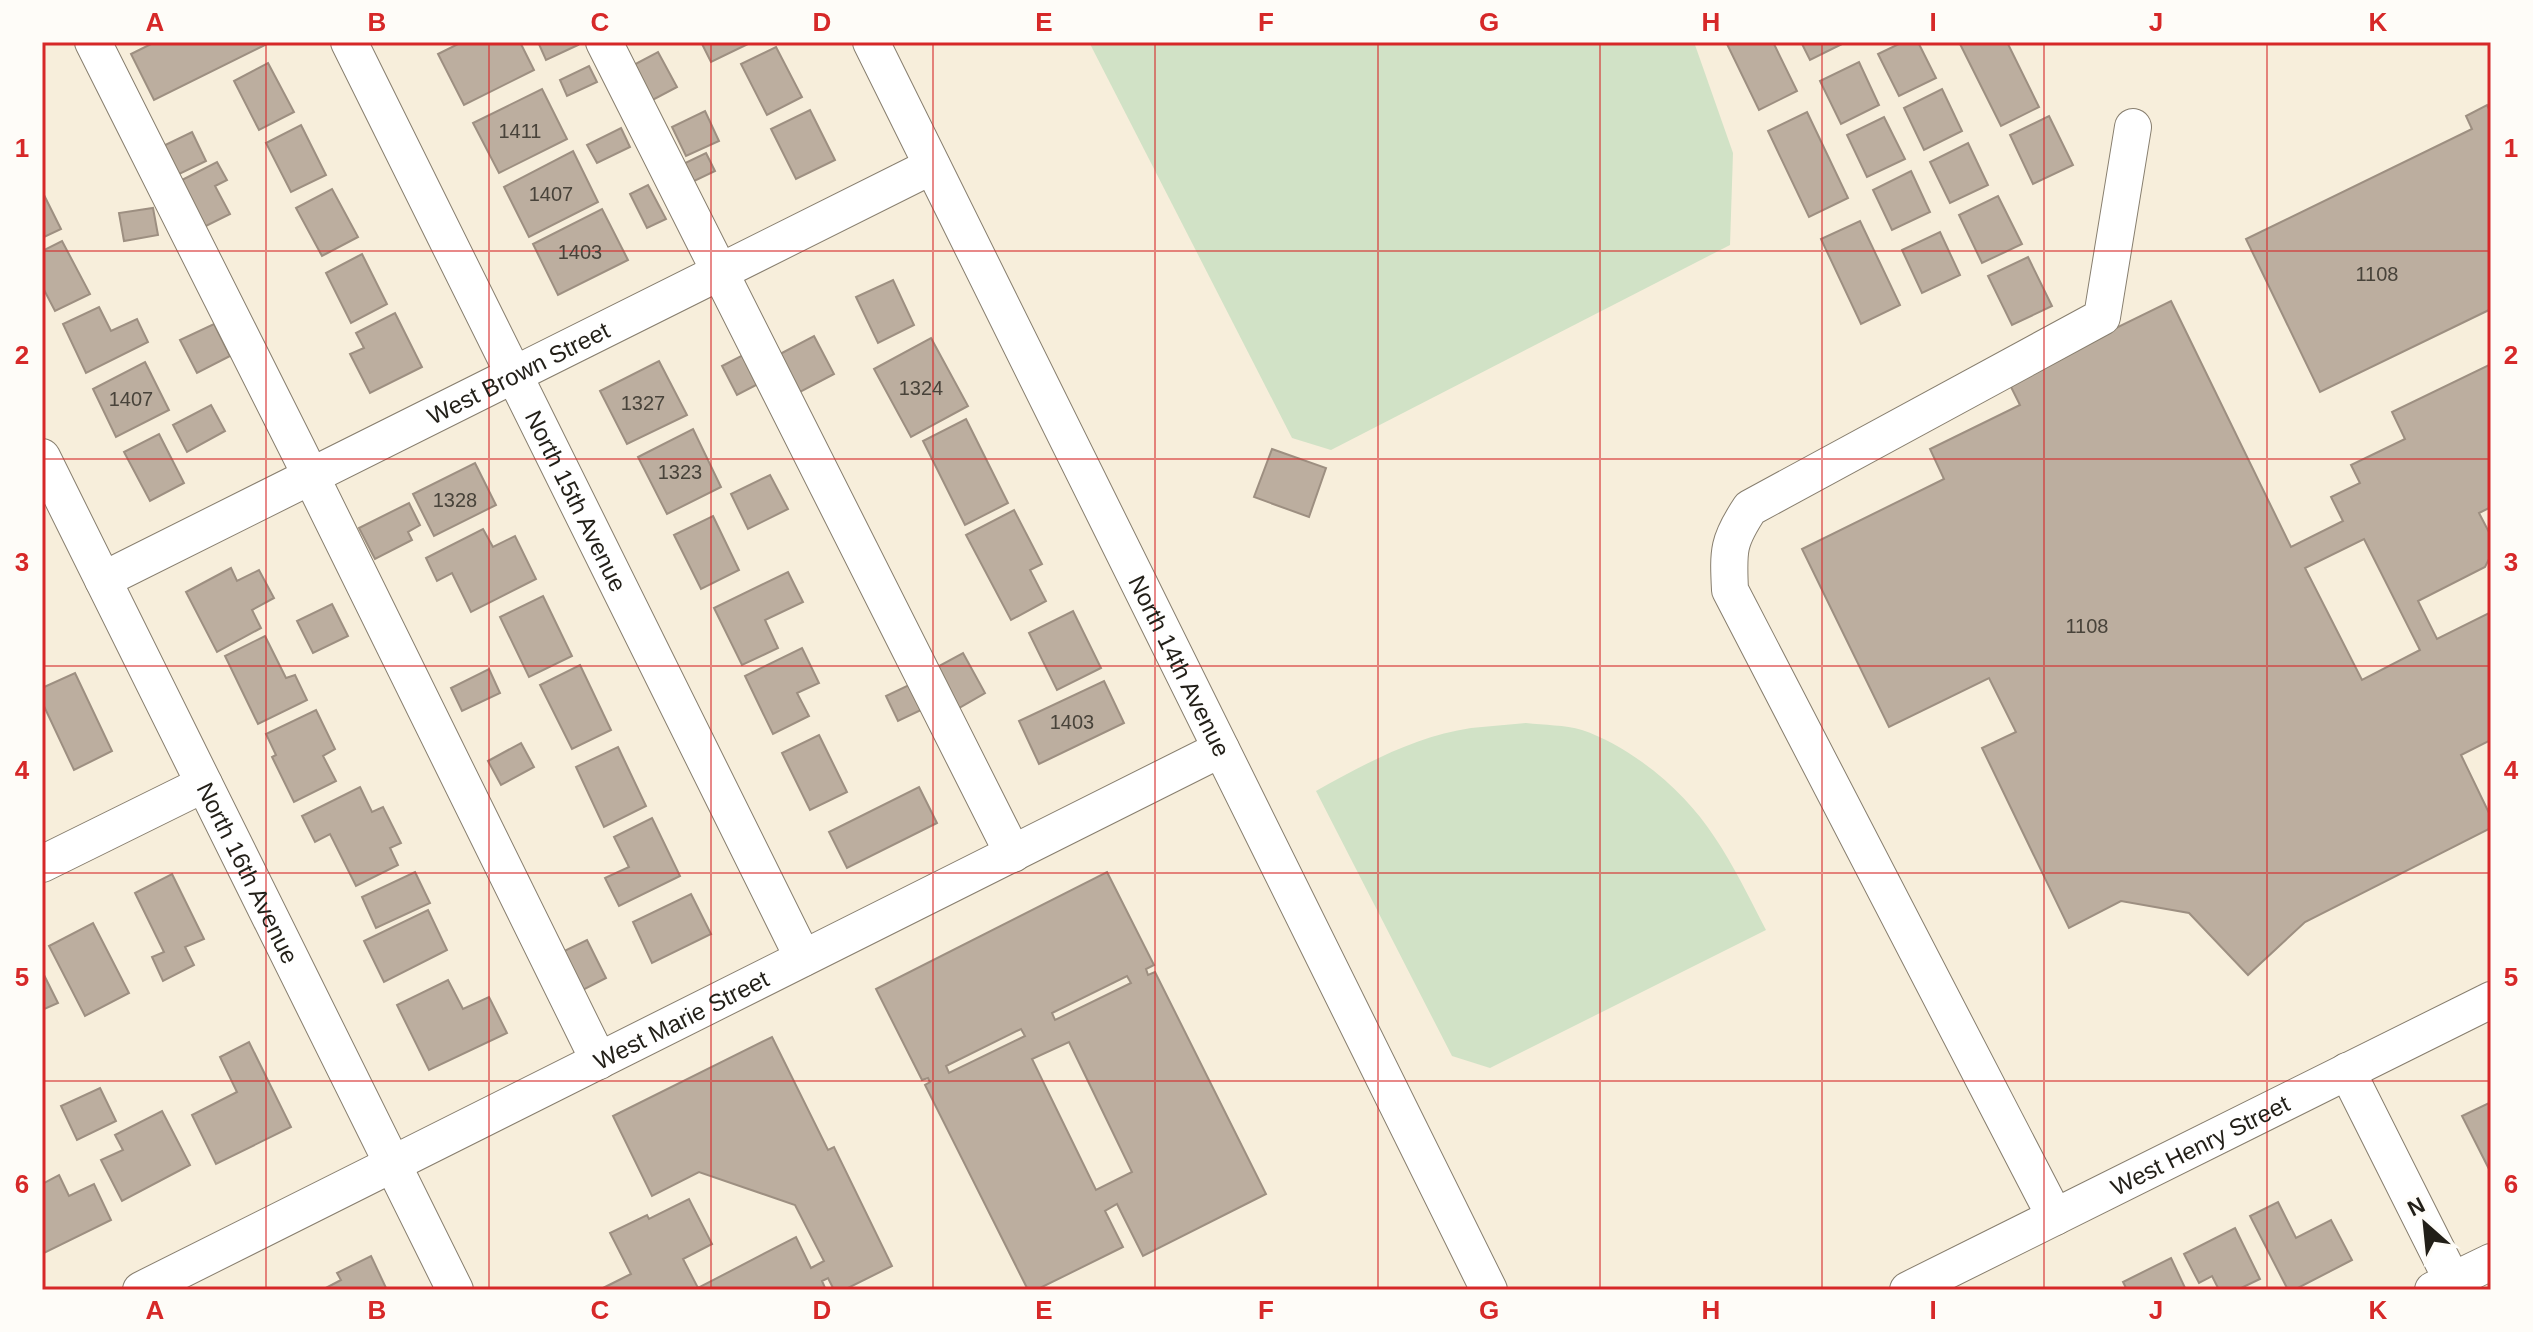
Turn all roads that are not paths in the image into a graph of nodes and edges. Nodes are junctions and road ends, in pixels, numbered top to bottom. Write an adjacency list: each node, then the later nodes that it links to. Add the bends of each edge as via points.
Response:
1 (93, 42): 10 (street)
2 (349, 42): 8 (street, North 15th Avenue)
3 (604, 42): 7 (street)
4 (871, 42): 6 (street, North 14th Avenue)
5 (2133, 127): 21 (street, via 2102,317 1750,508 1733,533 1728,554 1730,590)
6 (932, 166): 7 (street, West Brown Street); 12 (street, North 14th Avenue)
7 (720, 272): 8 (street, West Brown Street); 14 (street)
8 (514, 375): 10 (street, West Brown Street); 16 (street, North 15th Avenue)
9 (42, 457): 11 (street, North 16th Avenue)
10 (309, 477): 11 (street, West Brown Street); 18 (street)
11 (103, 580): 13 (street, North 16th Avenue)
12 (1221, 749): 14 (street, West Marie Street); 26 (street, North 14th Avenue)
13 (204, 784): 15 (street); 20 (street, North 16th Avenue)
14 (1013, 854): 16 (street, West Marie Street)
15 (42, 864)
16 (803, 958): 18 (street, West Marie Street)
17 (2491, 1000): 19 (street, West Henry Street)
18 (599, 1061): 20 (street, West Marie Street)
19 (2347, 1071): 21 (street, West Henry Street); 23 (street)
20 (393, 1164): 24 (street, West Marie Street); 25 (street, North 16th Avenue)
21 (2055, 1217): 27 (street, West Henry Street)
22 (2491, 1262): 23 (street)
23 (2447, 1287)
24 (141, 1290)
25 (455, 1290)
26 (1489, 1290)
27 (1908, 1290)

